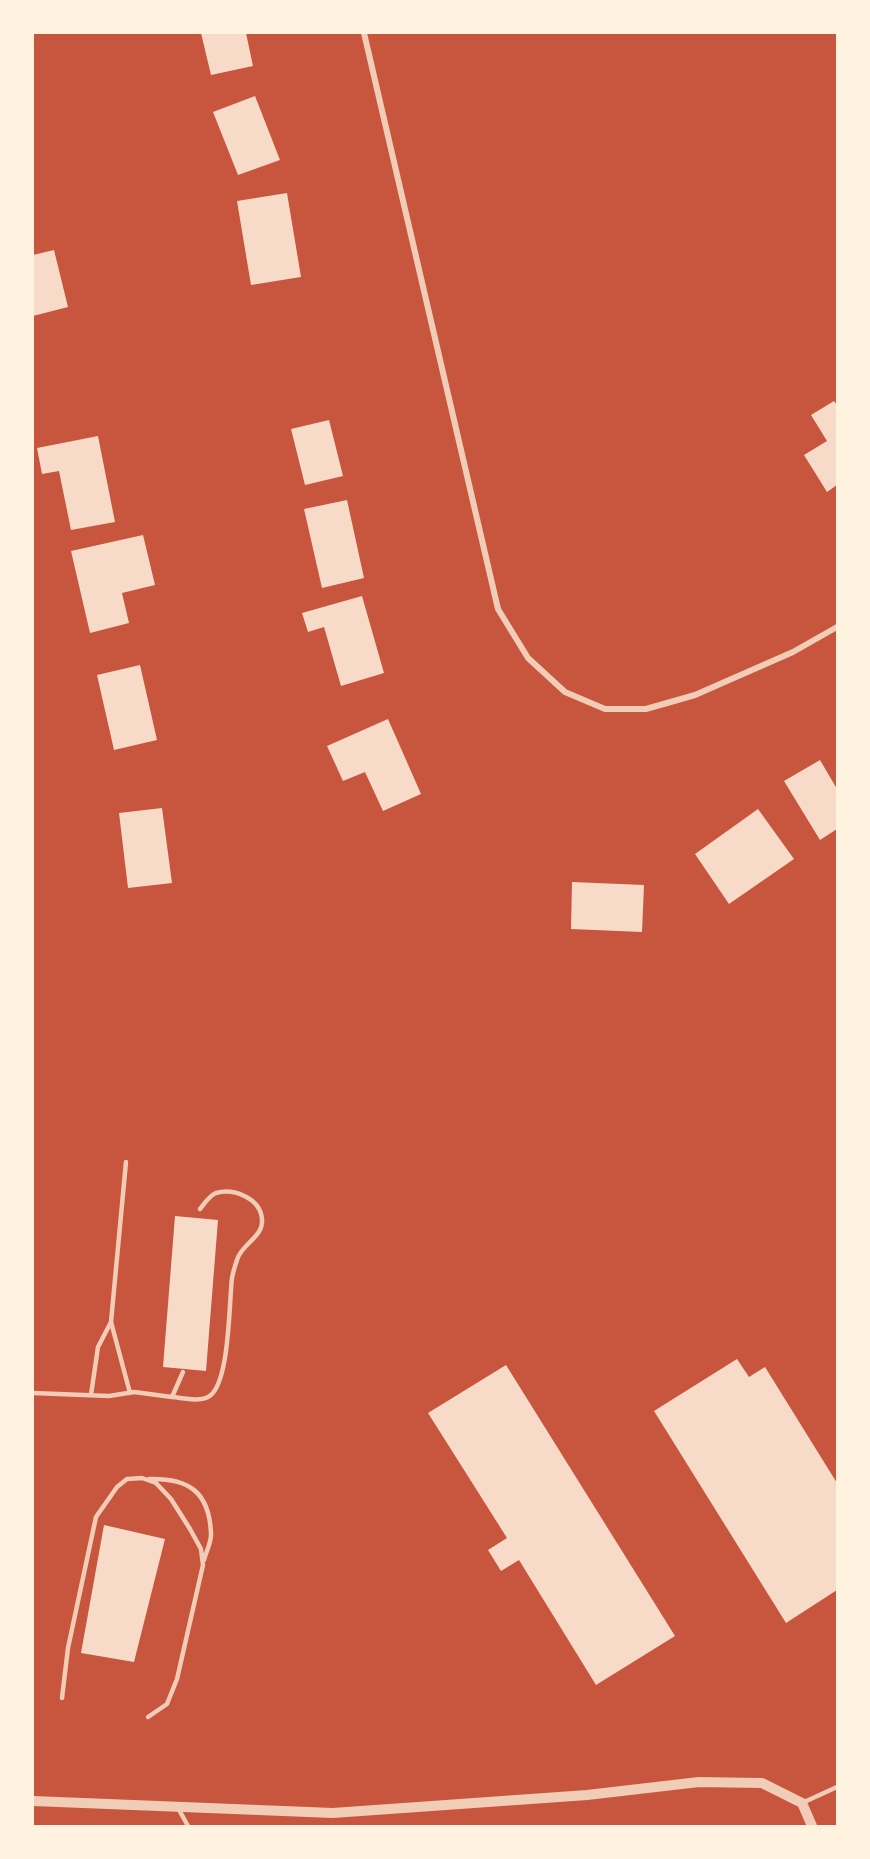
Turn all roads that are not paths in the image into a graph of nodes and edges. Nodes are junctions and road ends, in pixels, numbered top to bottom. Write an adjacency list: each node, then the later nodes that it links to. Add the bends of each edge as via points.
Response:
1 (364, 33): 2 (street, via 498,609 528,657 565,692 605,709 646,709 695,695 793,652)
2 (837, 627)
3 (126, 1161): 5 (lane)
4 (200, 1209): 10 (lane, via 215,1193 237,1192 251,1200 263,1220 257,1234 238,1254 232,1276 226,1352 217,1389 208,1397)
5 (111, 1322): 8 (lane); 9 (lane, via 98,1347)
6 (183, 1372): 10 (lane)
7 (33, 1393): 9 (lane)
8 (130, 1393): 9 (lane); 10 (lane)
9 (92, 1395)
10 (172, 1397)
11 (146, 1479): 12 (lane, via 156,1483 171,1499 201,1549); 12 (lane, via 188,1484 205,1502 212,1534); 13 (lane, via 127,1479 96,1517 68,1648)
12 (203, 1563): 14 (lane, via 177,1679 167,1704)
13 (62, 1698)
14 (148, 1717)
15 (837, 1786): 17 (lane)
16 (33, 1801): 18 (street)
17 (802, 1803): 18 (street, via 762,1783 699,1782 587,1795 333,1813); 20 (street)
18 (178, 1808): 19 (lane)
19 (188, 1826)
20 (812, 1826)

